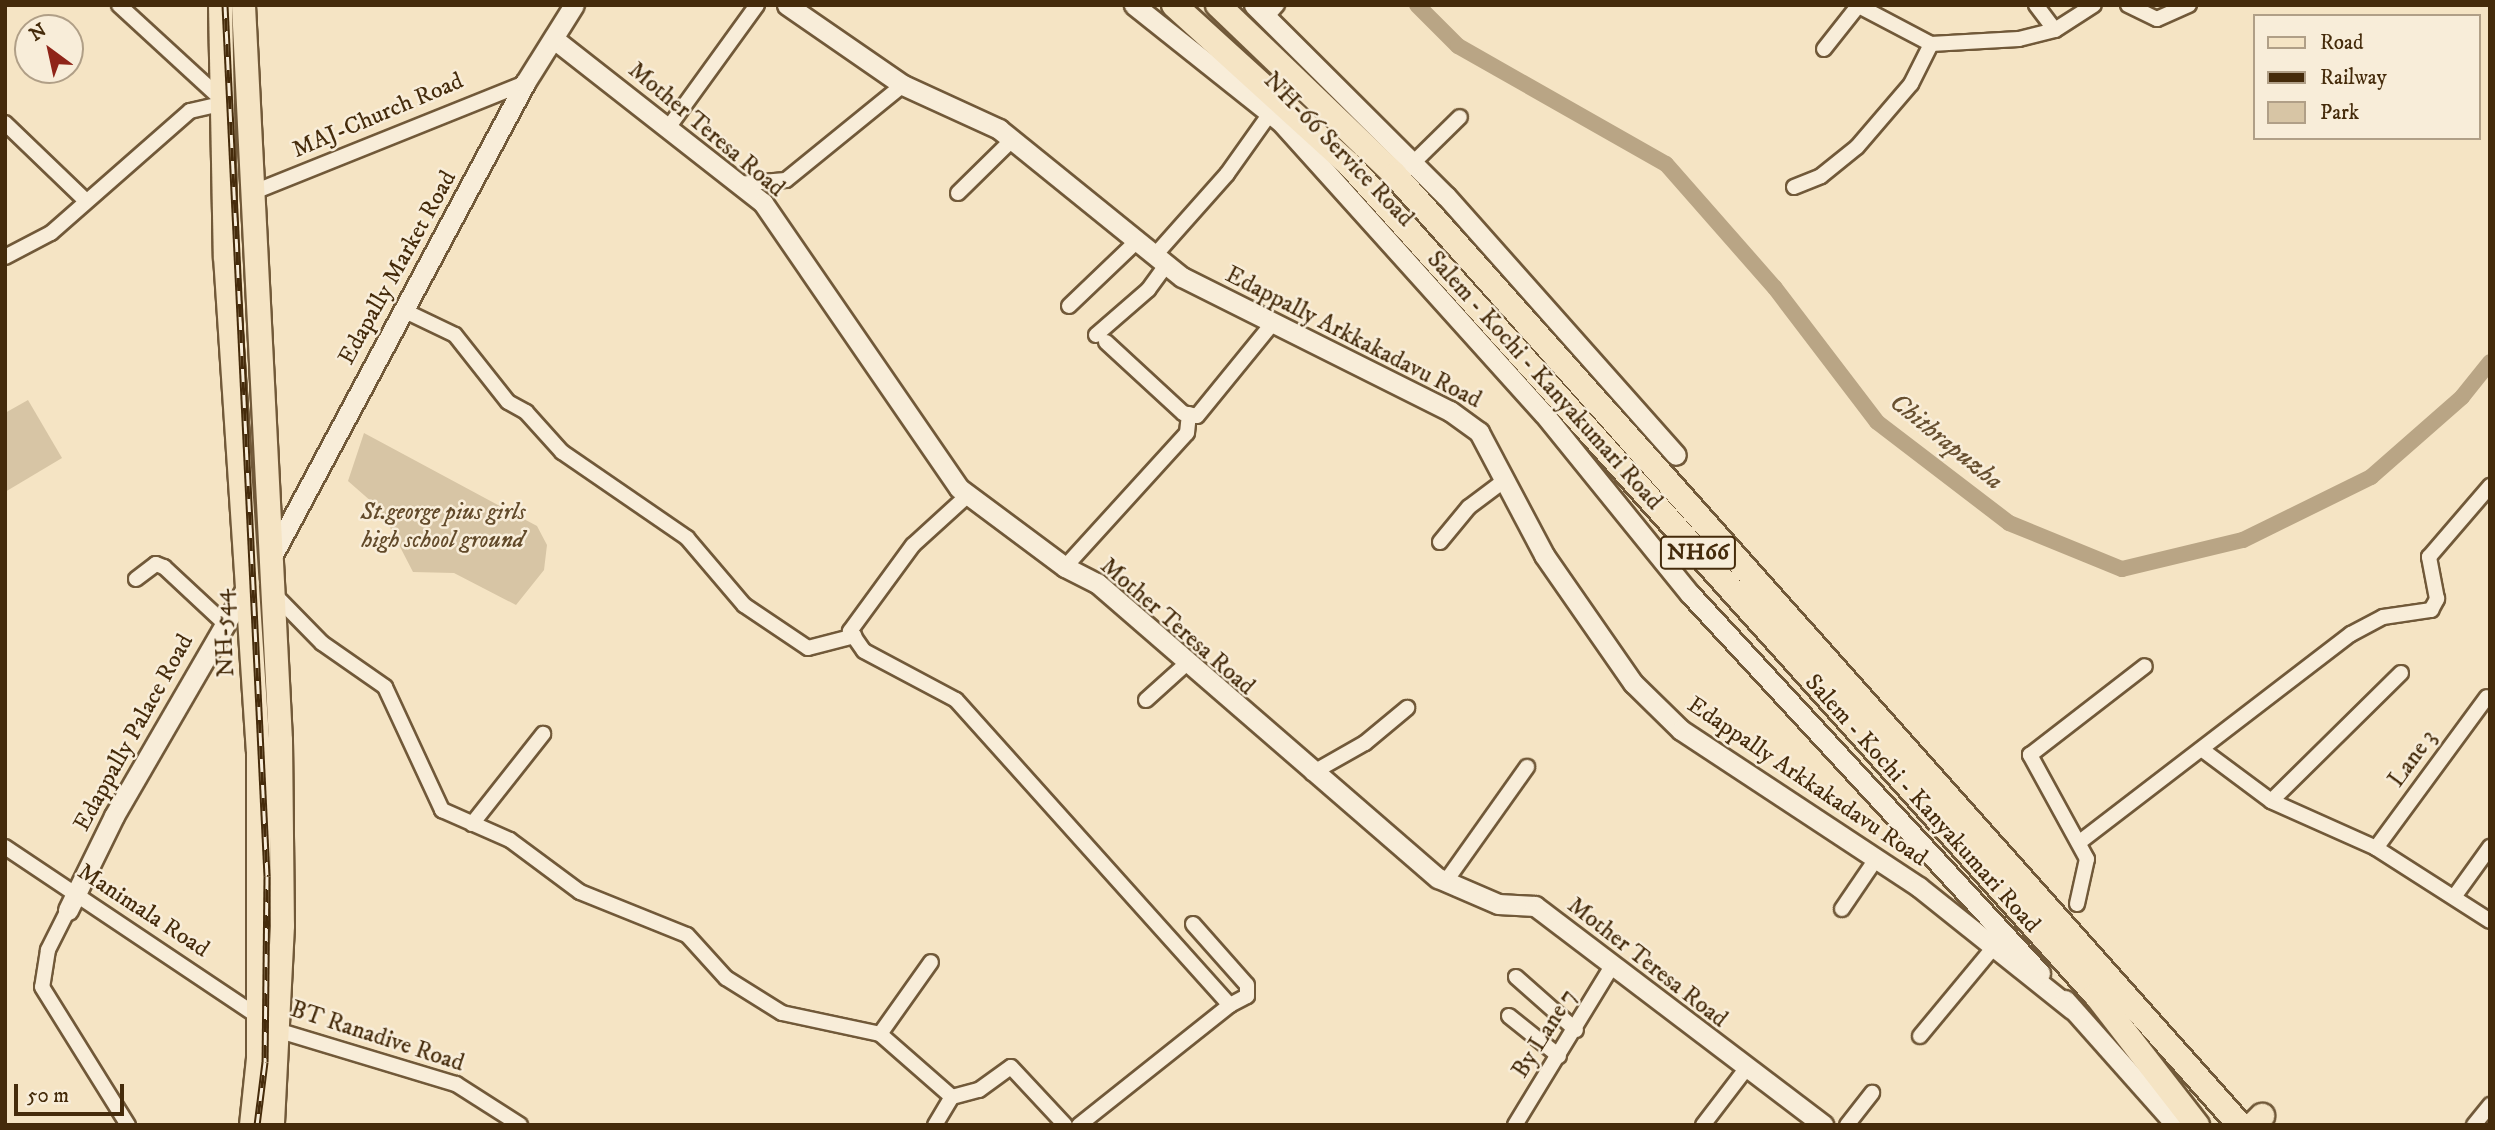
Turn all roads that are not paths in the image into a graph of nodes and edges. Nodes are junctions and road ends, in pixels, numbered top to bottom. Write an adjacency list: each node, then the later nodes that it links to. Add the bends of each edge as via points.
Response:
1 (119, 5): 24 (street)
2 (214, 5): 24 (main road)
3 (220, 5): 29 (main road)
4 (234, 5): 31 (main road)
5 (243, 5): 31 (main road)
6 (574, 5): 19 (street, Edapally Market Road)
7 (757, 5): 28 (street)
8 (787, 5): 23 (street, Edappally Arkkakadavu Road)
9 (1134, 5): 25 (street, NH-66 Service Road)
10 (1174, 5): 42 (highway, Salem - Kochi - Kanyakumari Road / NH66, via 1349,164)
11 (1218, 5): 41 (highway, Salem - Kochi - Kanyakumari Road / NH66, via 1347,125)
12 (2036, 5): 18 (street)
13 (2094, 5): 18 (street)
14 (2128, 5): 15 (street, via 2157,19)
15 (2189, 5)
16 (1858, 6): 20 (street); 21 (street)
17 (1266, 9): 32 (street)
18 (2055, 30): 20 (street, via 2019,39)
19 (554, 38): 22 (street, Edapally Market Road); 28 (street, Mother Teresa Road)
20 (1931, 44): 34 (street, via 1911,84 1857,147 1821,176)
21 (1824, 49)
22 (525, 83): 36 (street, MAJ-Church Road); 46 (street, Edapally Market Road)
23 (903, 85): 30 (street, Edappally Arkkakadavu Road); 33 (street, via 786,180)
24 (217, 100): 29 (main road); 37 (street, via 190,111)
25 (1271, 113): 40 (street); 91 (street, NH-66 Service Road, via 1417,268 1637,523 1690,594)
26 (1460, 117): 32 (street)
27 (5, 123): 37 (street)
28 (668, 128): 33 (street, Mother Teresa Road)
29 (223, 139): 44 (main road, NH-544)
30 (1013, 139): 35 (street); 38 (street, Edappally Arkkakadavu Road)
31 (247, 143): 36 (main road, NH-544)
32 (1414, 162): 49 (street)
33 (738, 184): 52 (street, Mother Teresa Road, via 763,203)
34 (1794, 187)
35 (958, 193)
36 (249, 194): 43 (main road, NH-544)
37 (86, 201): 39 (street, via 51,233)
38 (1138, 240): 40 (street, Edappally Arkkakadavu Road); 45 (street)
39 (5, 257)
40 (1161, 259): 47 (street, Edappally Arkkakadavu Road); 48 (street, via 1148,290 1101,338)
41 (1481, 272): 42 (highway); 49 (highway, Salem - Kochi - Kanyakumari Road / NH66)
42 (1462, 289): 116 (highway, Salem - Kochi - Kanyakumari Road / NH66, via 2096,995)
43 (256, 303): 44 (main road); 55 (main road, NH-544)
44 (228, 306): 54 (main road, NH-544)
45 (1069, 306)
46 (405, 311): 55 (street, Edapally Market Road); 61 (street, via 455,335 508,402 526,412 562,452 687,538 744,605 808,648)
47 (1272, 324): 48 (street, via 1197,416); 50 (street, Edappally Arkkakadavu Road, via 1450,411 1479,432)
48 (1189, 414): 56 (street, via 1187,433)
49 (1667, 463): 103 (highway, Salem - Kochi - Kanyakumari Road / NH66)
50 (1505, 480): 53 (street, via 1469,507); 78 (street, Edappally Arkkakadavu Road, via 1544,555 1633,683 1681,730)
51 (2490, 486): 69 (street, via 2429,557 2437,600 2431,610 2365,625)
52 (968, 495): 56 (street, Mother Teresa Road); 61 (street, via 913,545 850,631)
53 (1440, 542)
54 (246, 548): 55 (main road); 58 (main road, NH-544)
55 (270, 550): 59 (main road, NH-544)
56 (1065, 567): 62 (street, Mother Teresa Road, via 1097,583)
57 (136, 579): 60 (street, via 156,564 164,567)
58 (249, 583): 60 (street, Edappally Palace Road); 92 (main road, NH-544, via 258,750)
59 (272, 592): 73 (street, via 322,643 385,687 442,810); 95 (main road, NH-544, via 280,740)
60 (224, 623): 81 (street, Edappally Palace Road)
61 (854, 636): 90 (street, via 864,651 956,700)
62 (1186, 664): 66 (street); 71 (street, Mother Teresa Road)
63 (2145, 666): 74 (street, via 2030,755)
64 (2401, 673): 72 (street)
65 (2487, 697): 77 (street, Lane 3)
66 (1146, 700)
67 (1408, 708): 71 (street, via 1365,743)
68 (543, 734): 73 (street)
69 (2204, 751): 72 (street); 74 (street)
70 (1527, 767): 79 (street)
71 (1312, 773): 79 (street, Mother Teresa Road)
72 (2271, 800): 77 (street)
73 (472, 824): 96 (street, via 510,840 580,892 687,936 726,978 782,1013)
74 (2081, 841): 82 (street, via 2087,876)
75 (5, 847): 81 (street, Manimala Road)
76 (2490, 847): 80 (street)
77 (2376, 848): 80 (street)
78 (1876, 859): 83 (street); 86 (street, Edappally Arkkakadavu Road)
79 (1446, 881): 88 (street, Mother Teresa Road, via 1497,904 1535,906)
80 (2454, 897): 84 (street)
81 (72, 902): 92 (street, Manimala Road); 104 (street, via 48,950 42,987)
82 (2077, 904)
83 (1842, 909)
84 (2490, 920)
85 (1193, 924): 90 (street, via 1247,985 1247,996)
86 (1993, 948): 91 (street, Edappally Arkkakadavu Road); 97 (street)
87 (930, 962): 96 (street)
88 (1612, 967): 94 (street, By Lane 7); 99 (street, Mother Teresa Road)
89 (1516, 978): 94 (street)
90 (1230, 1005): 110 (street)
91 (2072, 1009): 115 (street)
92 (257, 1013): 95 (street, BT Ranadive Road); 105 (main road, NH-544)
93 (1509, 1016): 98 (street)
94 (1576, 1030): 98 (street, By Lane 7)
95 (279, 1031): 106 (main road, NH-544); 107 (street, BT Ranadive Road, via 456,1084)
96 (880, 1034): 101 (street)
97 (1920, 1036)
98 (1559, 1056): 111 (street, By Lane 7)
99 (1745, 1070): 112 (street); 113 (street, Mother Teresa Road)
100 (1872, 1093): 114 (street)
101 (952, 1097): 108 (street); 109 (street, via 979,1090 1011,1067)
102 (2490, 1105): 117 (street)
103 (2256, 1123)
104 (128, 1125)
105 (251, 1125)
106 (272, 1125)
107 (520, 1125)
108 (935, 1125)
109 (1065, 1125)
110 (1079, 1125)
111 (1515, 1125)
112 (1703, 1125)
113 (1823, 1125)
114 (1847, 1125)
115 (2176, 1125)
116 (2197, 1125)
117 (2474, 1125)

